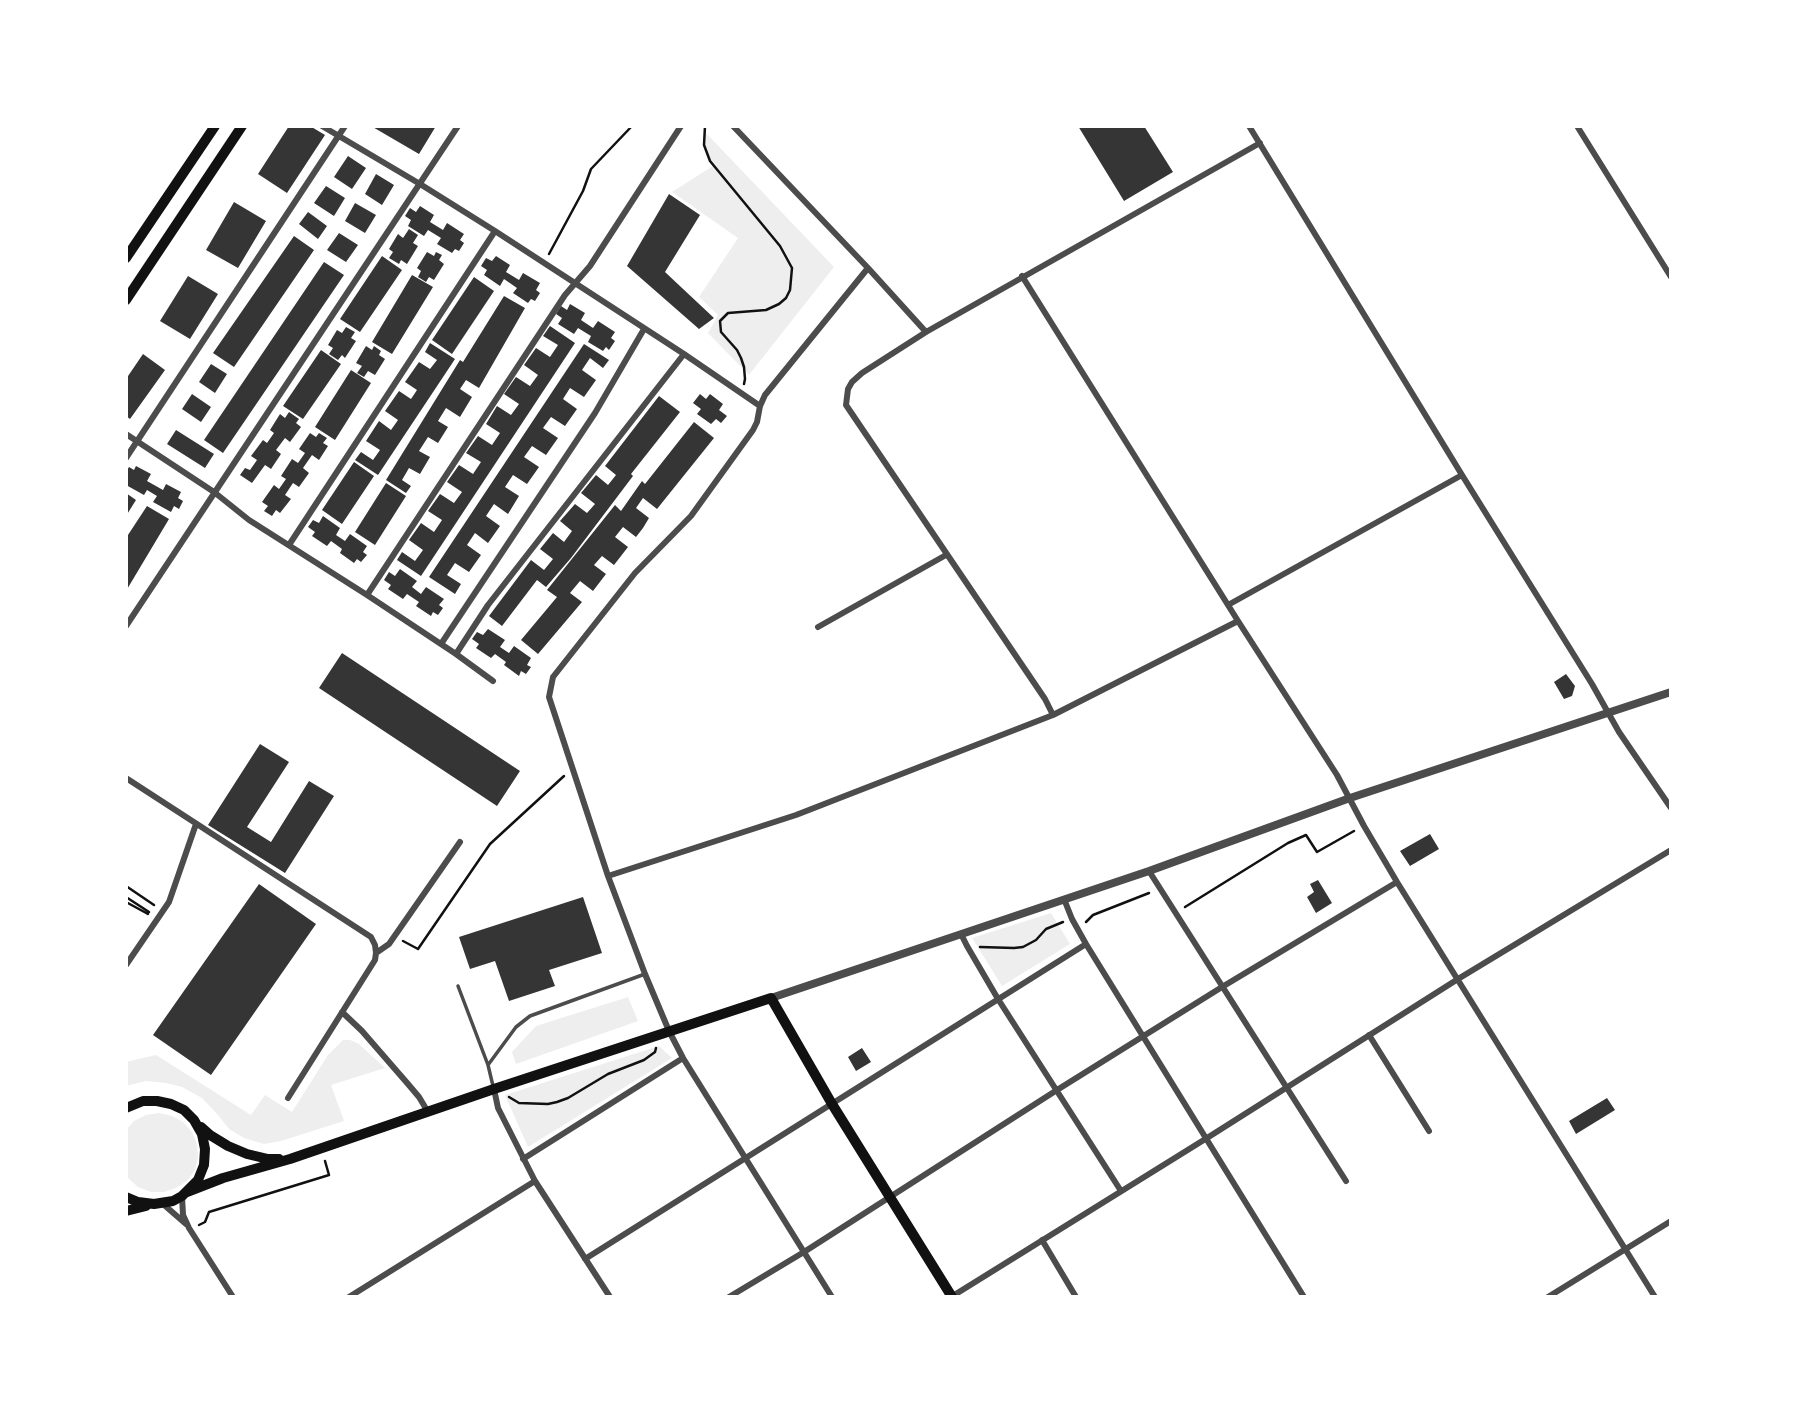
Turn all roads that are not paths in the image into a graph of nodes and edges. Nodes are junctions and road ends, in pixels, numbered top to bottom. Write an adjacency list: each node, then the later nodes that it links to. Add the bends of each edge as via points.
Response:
1 (215, 126): 14 (main road)
2 (242, 126): 19 (main road)
3 (322, 126): 10 (street)
4 (345, 126): 10 (street)
5 (458, 126): 12 (street)
6 (681, 126): 18 (street)
7 (733, 126): 15 (street)
8 (1250, 126): 11 (street)
9 (1577, 126): 17 (street)
10 (338, 136): 12 (street); 25 (street)
11 (1260, 143): 16 (street); 27 (street)
12 (420, 184): 13 (street); 28 (street)
13 (495, 231): 18 (street); 29 (street)
14 (126, 258)
15 (868, 268): 21 (street); 23 (street)
16 (1022, 276): 21 (street); 32 (street)
17 (1671, 277)
18 (575, 284): 20 (street); 31 (street)
19 (126, 300)
20 (644, 329): 22 (street); 36 (street, via 588,424)
21 (926, 332): 30 (street, via 852,382 846,405)
22 (684, 355): 23 (street); 37 (street, via 488,605)
23 (760, 406): 49 (street, via 753,430 691,516 626,583 553,677 549,697)
24 (126, 434): 25 (street)
25 (138, 441): 26 (street); 28 (street)
26 (126, 458)
27 (1462, 475): 32 (street); 40 (street)
28 (214, 492): 29 (street); 34 (street)
29 (289, 545): 31 (street)
30 (946, 555): 35 (street); 41 (street)
31 (367, 595): 36 (street)
32 (1228, 605): 33 (street)
33 (1238, 621): 41 (street); 43 (street)
34 (126, 626)
35 (818, 627)
36 (441, 644): 37 (street)
37 (456, 654): 38 (street)
38 (494, 681)
39 (1671, 692): 40 (street)
40 (1608, 713): 43 (street); 44 (street)
41 (1053, 715): 49 (street, via 826,804)
42 (126, 778): 45 (street)
43 (1350, 798): 48 (street); 50 (street)
44 (1671, 808)
45 (197, 824): 54 (street, via 371,937); 55 (street, via 169,902)
46 (460, 842): 54 (street, via 389,944)
47 (1671, 850): 57 (street)
48 (1149, 871): 51 (street); 59 (street)
49 (608, 876): 56 (street)
50 (1397, 882): 57 (street); 59 (street)
51 (1064, 900): 52 (street); 53 (street)
52 (961, 934): 60 (street); 61 (street)
53 (1086, 944): 61 (street); 65 (street)
54 (376, 953): 62 (street)
55 (126, 965)
56 (645, 974): 63 (street); 67 (lane, via 530,1016)
57 (1458, 979): 64 (street); 92 (street)
58 (458, 986): 67 (lane)
59 (1222, 987): 65 (street); 68 (street)
60 (771, 998): 63 (main road); 72 (main road)
61 (998, 999): 70 (street); 72 (street)
62 (342, 1013): 71 (street); 74 (street)
63 (666, 1033): 66 (street); 69 (main road)
64 (1369, 1035): 68 (street); 76 (street)
65 (1143, 1037): 70 (street); 77 (street)
66 (683, 1058): 78 (street); 80 (street)
67 (488, 1065): 69 (lane)
68 (1286, 1087): 77 (street); 82 (street)
69 (494, 1089): 74 (main road); 80 (street, via 498,1108)
70 (1057, 1090): 83 (street); 86 (street)
71 (288, 1098)
72 (832, 1104): 78 (street); 86 (main road)
73 (126, 1108): 75 (main road, via 157,1101 184,1110)
74 (428, 1112): 79 (main road)
75 (194, 1120): 79 (main road, via 210,1135 247,1154); 84 (main road, via 202,1134 204,1165)
76 (1429, 1131)
77 (1207, 1138): 83 (street); 102 (street)
78 (746, 1158): 93 (street); 94 (street)
79 (290, 1159): 84 (main road)
80 (523, 1159): 81 (street)
81 (535, 1181): 94 (street); 96 (street)
82 (1346, 1181)
83 (1121, 1191): 91 (street)
84 (185, 1194): 87 (main road); 90 (street, via 183,1214)
85 (126, 1197): 87 (main road)
86 (890, 1197): 93 (street); 100 (main road)
87 (158, 1204): 88 (main road); 90 (street)
88 (126, 1211)
89 (1671, 1221): 92 (street)
90 (189, 1228): 95 (street)
91 (1042, 1240): 100 (street); 101 (street)
92 (1625, 1249): 103 (street); 104 (street)
93 (804, 1252): 98 (street); 99 (street)
94 (585, 1259): 97 (street)
95 (233, 1297)
96 (349, 1297)
97 (610, 1297)
98 (730, 1297)
99 (832, 1297)
100 (951, 1297)
101 (1076, 1297)
102 (1304, 1297)
103 (1548, 1297)
104 (1655, 1297)

